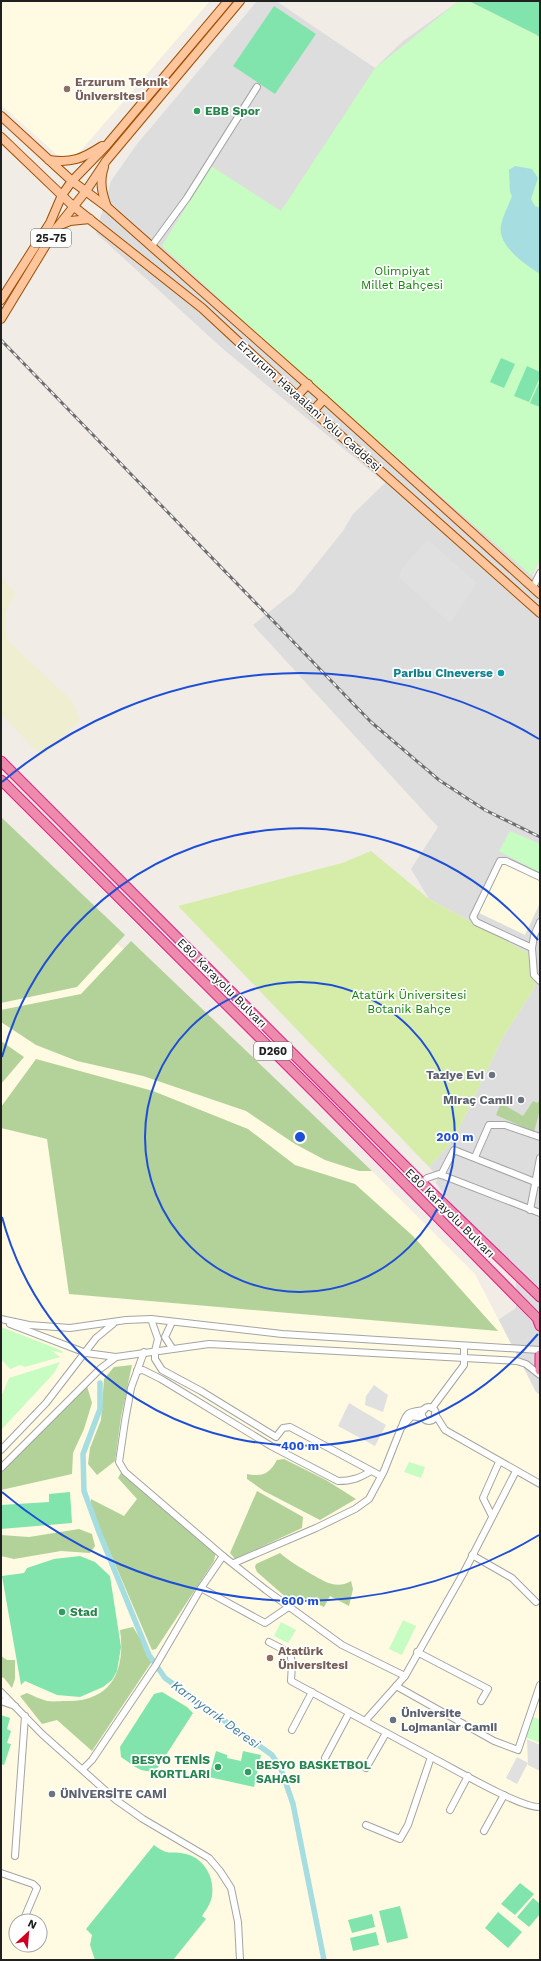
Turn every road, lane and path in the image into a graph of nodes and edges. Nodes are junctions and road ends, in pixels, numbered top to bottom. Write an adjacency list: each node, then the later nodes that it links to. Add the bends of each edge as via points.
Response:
1 (228, 1): 6 (main road)
2 (240, 1): 8 (main road, 25-75)
3 (257, 87): 16 (street, via 187,198)
4 (1, 116): 7 (main road, Erzurum Havaalanı Yolu Caddesi)
5 (1, 137): 11 (main road, Erzurum Havaalanı Yolu Caddesi)
6 (110, 141): 7 (main road, via 73,160); 9 (main road)
7 (49, 160): 9 (main road, Erzurum Havaalanı Yolu Caddesi)
8 (106, 161): 10 (main road, 25-75); 13 (main road, via 101,190)
9 (72, 181): 10 (main road, Erzurum Havaalanı Yolu Caddesi); 11 (main road)
10 (86, 192): 12 (main road, 25-75); 13 (main road, Erzurum Havaalanı Yolu Caddesi)
11 (62, 195): 12 (main road, Erzurum Havaalanı Yolu Caddesi); 17 (main road, via 50,223)
12 (73, 206): 14 (main road, Erzurum Havaalanı Yolu Caddesi); 15 (main road, 25-75)
13 (107, 207): 16 (main road, Erzurum Havaalanı Yolu Caddesi)
14 (90, 219): 15 (main road); 20 (main road, Erzurum Havaalanı Yolu Caddesi, via 202,308)
15 (59, 225): 18 (main road, 25-75)
16 (152, 246): 19 (main road, Erzurum Havaalanı Yolu Caddesi)
17 (1, 300)
18 (1, 319)
19 (308, 384): 20 (main road); 21 (main road, Erzurum Havaalanı Yolu Caddesi)
20 (297, 396): 22 (main road, Erzurum Havaalanı Yolu Caddesi)
21 (324, 398): 22 (main road); 23 (main road, Erzurum Havaalanı Yolu Caddesi)
22 (313, 411): 24 (main road, Erzurum Havaalanı Yolu Caddesi)
23 (416, 482): 24 (main road); 26 (main road, Erzurum Havaalanı Yolu Caddesi)
24 (406, 494): 28 (main road, Erzurum Havaalanı Yolu Caddesi)
25 (540, 573): 26 (street)
26 (533, 587): 27 (main road, Erzurum Havaalanı Yolu Caddesi)
27 (540, 594)
28 (540, 613)
29 (1, 761): 39 (highway, E80 Karayolu Bulvarı / D260)
30 (1, 780): 48 (highway, E80 Karayolu Bulvarı / D260, via 343,1121 537,1318)
31 (540, 877): 33 (street, via 506,861 500,861 473,914 476,922)
32 (540, 922): 33 (street)
33 (532, 948): 34 (street, via 534,975)
34 (540, 981)
35 (540, 1137): 36 (street, via 505,1125 489,1125)
36 (475, 1157): 38 (street, via 454,1150); 40 (street)
37 (540, 1158): 40 (street)
38 (441, 1175): 39 (street, via 427,1178); 41 (street)
39 (422, 1183): 43 (highway, E80 Karayolu Bulvarı / D260)
40 (538, 1183): 41 (street)
41 (530, 1210): 42 (street)
42 (540, 1213)
43 (540, 1297)
44 (151, 1319): 46 (street); 47 (street); 52 (street, via 158,1339)
45 (1, 1320): 47 (street, via 70,1328); 54 (street)
46 (172, 1322): 49 (street, via 282,1334); 50 (street, via 166,1337)
47 (115, 1323): 54 (street, via 96,1338)
48 (540, 1326)
49 (464, 1346): 51 (street); 57 (street)
50 (172, 1348): 52 (street); 57 (street, via 209,1344)
51 (540, 1350)
52 (155, 1351): 53 (street); 65 (street, via 155,1359 162,1370)
53 (144, 1352): 56 (street); 59 (street)
54 (86, 1353): 56 (street); 67 (street, via 46,1403)
55 (540, 1355): 58 (highway)
56 (116, 1357): 68 (street, via 100,1369)
57 (465, 1358): 60 (street, via 517,1361 526,1364); 62 (street, via 464,1365)
58 (540, 1370)
59 (137, 1371): 66 (street, via 143,1370 161,1379); 77 (street, via 130,1388 119,1462 125,1472)
60 (540, 1375)
61 (424, 1410): 62 (street, via 428,1408); 63 (street); 64 (street, via 410,1412 405,1416)
62 (434, 1411): 63 (street, via 431,1420); 69 (street, via 445,1430)
63 (423, 1418): 64 (street, via 412,1416)
64 (401, 1428): 73 (street)
65 (276, 1437): 66 (street); 71 (street, via 283,1428 290,1427)
66 (271, 1446): 71 (street, via 338,1481 359,1479)
67 (1, 1450): 68 (street)
68 (11, 1458): 70 (street)
69 (499, 1462): 72 (street); 75 (street, via 483,1498)
70 (1, 1468)
71 (371, 1471): 73 (street)
72 (516, 1471): 74 (street); 75 (street)
73 (381, 1476): 78 (street, via 369,1499 355,1509)
74 (540, 1484)
75 (492, 1516): 76 (street)
76 (472, 1555): 80 (street, via 512,1578); 83 (street)
77 (223, 1556): 78 (street); 79 (street)
78 (234, 1563): 81 (street)
79 (201, 1588): 81 (street, via 265,1623); 100 (street, via 156,1665 92,1760)
80 (536, 1602)
81 (290, 1606): 84 (street, via 342,1645)
82 (269, 1642): 88 (street, via 290,1653 291,1681)
83 (417, 1652): 84 (street); 90 (street, via 488,1689)
84 (405, 1676): 86 (street)
85 (540, 1685): 86 (street, via 518,1750 494,1741)
86 (396, 1686): 94 (street)
87 (1, 1692): 91 (street)
88 (312, 1692): 92 (street); 95 (street)
89 (1, 1701): 91 (street)
90 (482, 1701)
91 (17, 1707): 93 (street)
92 (349, 1713): 94 (street); 98 (street)
93 (25, 1716): 100 (street); 107 (street)
94 (364, 1721): 96 (street)
95 (292, 1730)
96 (386, 1733): 97 (street); 99 (street)
97 (431, 1757): 101 (street); 105 (street, via 408,1825 400,1839)
98 (325, 1758)
99 (366, 1768)
100 (83, 1769): 110 (street, via 116,1800 143,1819 195,1848 209,1858 220,1871 231,1888 238,1922)
101 (468, 1776): 102 (street); 104 (street)
102 (504, 1795): 103 (street, via 531,1807); 106 (street)
103 (540, 1807)
104 (450, 1810)
105 (366, 1825)
106 (484, 1831)
107 (15, 1856)
108 (1, 1873): 109 (street, via 33,1884 36,1888)
109 (26, 1913)
110 (240, 1960)

